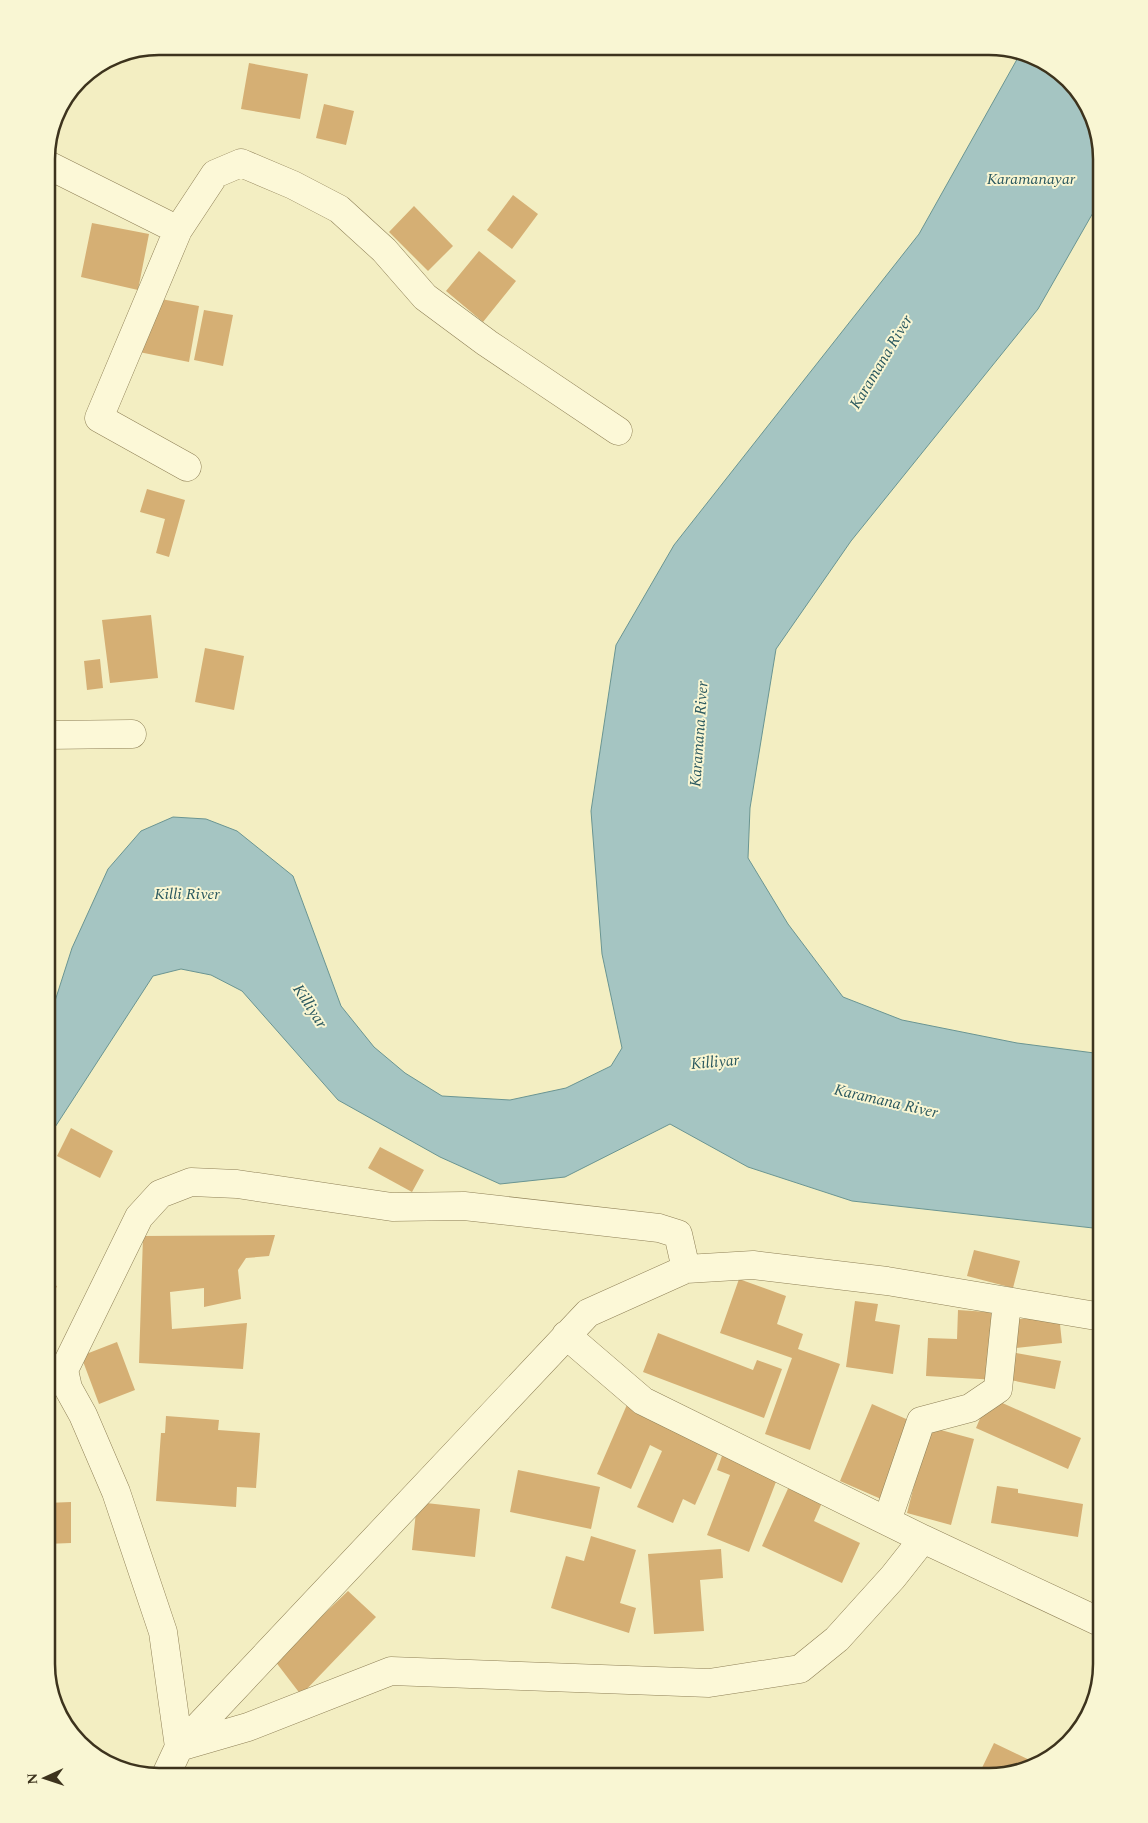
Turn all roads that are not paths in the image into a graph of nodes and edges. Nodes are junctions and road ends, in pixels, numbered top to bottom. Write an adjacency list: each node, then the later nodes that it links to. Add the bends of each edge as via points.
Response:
1 (55, 168): 2 (street)
2 (178, 230): 3 (street, via 215,174 241,164 292,185 339,209 384,250 425,298); 4 (street, via 99,418)
3 (618, 431)
4 (187, 467)
5 (132, 734): 6 (street)
6 (55, 735)
7 (686, 1269): 8 (street, via 753,1265 887,1280); 10 (street, via 588,1313); 14 (street, via 678,1234 659,1228 464,1206 392,1207 237,1184 191,1182 160,1194 139,1217 64,1370 68,1388 116,1492 163,1632)
8 (1008, 1302): 9 (street); 11 (street, via 998,1388 970,1408 920,1421)
9 (1093, 1316)
10 (566, 1336): 11 (street, via 643,1401); 14 (street)
11 (886, 1521): 12 (street)
12 (923, 1539): 13 (street); 14 (street, via 837,1639 800,1669 708,1683 391,1671 248,1727)
13 (1093, 1619)
14 (179, 1747): 15 (street)
15 (169, 1768)

